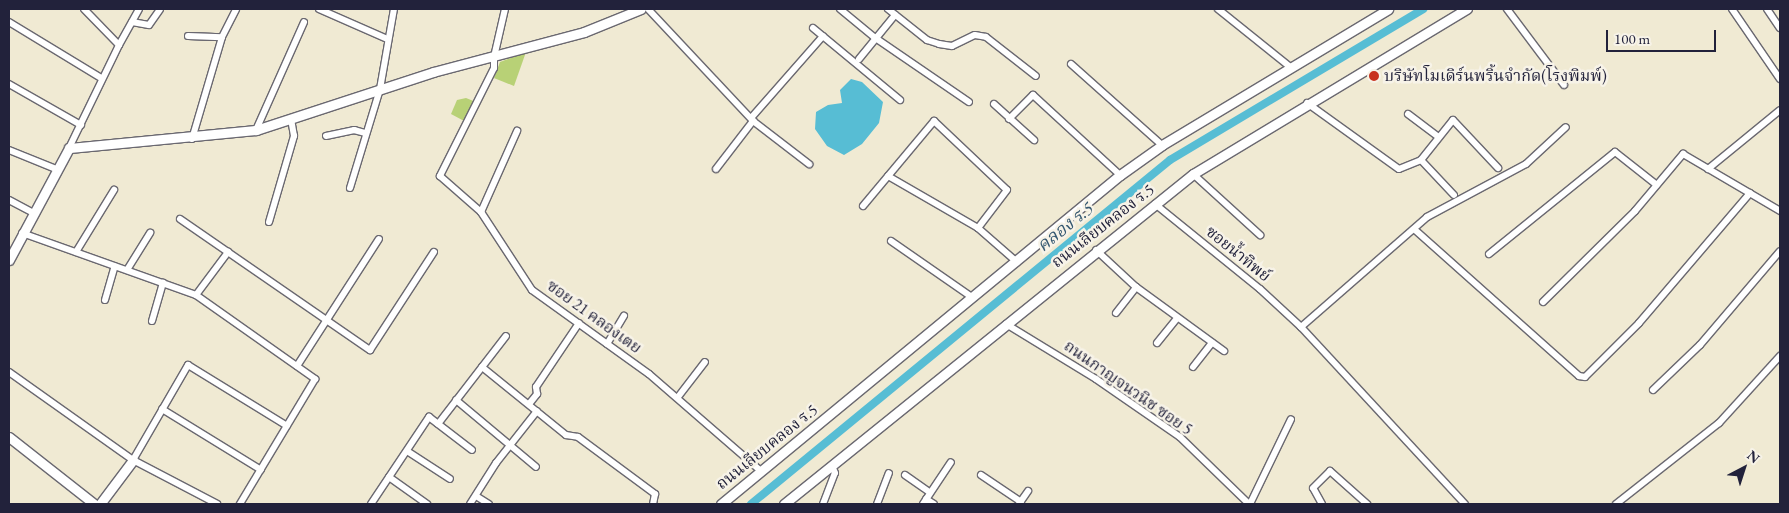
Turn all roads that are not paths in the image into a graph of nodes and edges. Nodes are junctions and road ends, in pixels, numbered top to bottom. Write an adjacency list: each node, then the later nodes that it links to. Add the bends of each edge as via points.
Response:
1 (84, 9): 29 (street)
2 (139, 9): 20 (street)
3 (160, 9): 20 (street, via 149,25)
4 (236, 9): 26 (street)
5 (319, 9): 28 (street)
6 (394, 9): 28 (street)
7 (505, 9): 30 (street)
8 (642, 9): 30 (street, via 584,32)
9 (648, 9): 47 (street)
10 (840, 9): 27 (street)
11 (888, 9): 18 (street)
12 (1218, 9): 33 (street)
13 (1388, 9): 33 (street, ถนนเลียบคลอง ร.5)
14 (1467, 9): 42 (street, ถนนเลียบคลอง ร.5)
15 (1507, 9): 38 (street)
16 (1732, 9): 36 (street)
17 (1767, 9): 23 (street)
18 (895, 14): 27 (street); 34 (street, via 926,40 939,44 952,46 975,35 986,37)
19 (9, 22): 35 (street)
20 (132, 22): 29 (street)
21 (304, 22): 51 (street)
22 (813, 28): 25 (street)
23 (1780, 28)
24 (188, 36): 26 (street)
25 (823, 36): 40 (street); 47 (street)
26 (222, 37): 55 (street)
27 (874, 37): 31 (street); 41 (street)
28 (387, 39): 39 (street)
29 (119, 45): 35 (street)
30 (494, 57): 39 (street, via 433,72); 79 (street, ซอย 21 คลองเตย, via 494,68 482,97 440,176)
31 (859, 59)
32 (1071, 64): 58 (street)
33 (1289, 66): 58 (street, ถนนเลียบคลอง ร.5)
34 (1036, 76)
35 (100, 78): 49 (street)
36 (1780, 79)
37 (9, 84): 49 (street)
38 (1564, 85)
39 (380, 90): 46 (street); 53 (street)
40 (900, 100)
41 (969, 102)
42 (1307, 103): 61 (street, via 1399,169); 67 (street, ถนนเลียบคลอง ร.5)
43 (994, 104): 48 (street)
44 (1780, 110): 66 (street)
45 (1408, 114): 56 (street)
46 (291, 118): 51 (street); 82 (street, via 294,136)
47 (752, 119): 62 (street); 65 (street)
48 (1009, 119): 57 (street); 68 (street, via 1033,95)
49 (81, 125): 59 (street)
50 (1566, 127): 84 (street, via 1526,164 1441,209)
51 (256, 130): 55 (street)
52 (517, 131): 79 (street)
53 (365, 133): 54 (street, via 354,130); 71 (street)
54 (326, 136)
55 (192, 138): 59 (street)
56 (1438, 138): 61 (street); 63 (street, via 1453,120)
57 (1034, 140)
58 (1162, 145): 68 (street, ถนนเลียบคลอง ร.5)
59 (69, 148): 64 (street)
60 (9, 150): 64 (street)
61 (1421, 160): 74 (street)
62 (809, 164)
63 (1498, 168)
64 (56, 169): 80 (street)
65 (716, 169)
66 (1708, 169): 70 (street, via 1683,154); 73 (street)
67 (1193, 174): 76 (street, ถนนเลียบคลอง ร.5); 87 (street)
68 (1120, 175): 97 (street, ถนนเลียบคลอง ร.5)
69 (888, 176): 77 (street); 83 (street); 83 (street, via 934,121 1007,190)
70 (1657, 185): 95 (street, via 1615,152); 105 (street, via 1632,215)
71 (350, 188)
72 (114, 190): 92 (street)
73 (1750, 193): 78 (street); 84 (street, via 1639,323 1584,377 1579,376)
74 (1454, 195)
75 (9, 200): 80 (street)
76 (1155, 204): 90 (street, ถนนเลียบคลอง ร.5); 113 (street, ซอยน้ำทิพย์, via 1260,289)
77 (863, 206)
78 (1780, 211)
79 (481, 212): 111 (street, ซอย 21 คลองเตย, via 532,290)
80 (33, 213): 85 (street)
81 (180, 219): 93 (street)
82 (269, 222)
83 (978, 228): 97 (street)
84 (1414, 229): 113 (street)
85 (22, 233): 92 (street); 96 (street)
86 (150, 233): 99 (street)
87 (1260, 235)
88 (379, 239): 110 (street)
89 (891, 241): 103 (street)
90 (1096, 250): 101 (street); 112 (street, ถนนเลียบคลอง ร.5)
91 (1780, 251): 125 (street, via 1700,345)
92 (76, 252): 98 (street)
93 (228, 252): 102 (street); 110 (street)
94 (434, 252): 110 (street, via 370,350)
95 (1489, 254)
96 (9, 260)
97 (1017, 262): 103 (street, ถนนเลียบคลอง ร.5)
98 (115, 266): 99 (street); 104 (street)
99 (127, 270): 100 (street)
100 (163, 283): 102 (street); 109 (street)
101 (1136, 286): 106 (street); 108 (street)
102 (196, 295): 121 (street)
103 (973, 298): 143 (street, ถนนเลียบคลอง ร.5)
104 (105, 300)
105 (1543, 302)
106 (1116, 313)
107 (624, 316): 117 (street)
108 (1177, 318): 115 (street); 116 (street)
109 (152, 320)
110 (327, 320): 121 (street)
111 (579, 323): 117 (street, ซอย 21 คลองเตย); 128 (street, via 536,387 537,394)
112 (1006, 324): 140 (street, ถนนเลียบคลอง ร.5); 167 (street, ถนนกาญจนวนิช ซอย 5, via 1096,379 1180,437)
113 (1301, 327): 170 (street, ซอยน้ำทิพย์)
114 (506, 336): 122 (street)
115 (1212, 342): 118 (street); 123 (street)
116 (1157, 343)
117 (607, 344): 126 (street, ซอย 21 คลองเตย)
118 (1224, 351)
119 (1780, 356): 171 (street, via 1719,423)
120 (705, 362): 126 (street)
121 (297, 366): 133 (street, via 315,379)
122 (482, 367): 127 (street); 128 (street)
123 (1193, 367)
124 (9, 372): 138 (street)
125 (1652, 390)
126 (678, 397): 143 (street, ซอย 21 คลองเตย)
127 (456, 400): 132 (street); 135 (street)
128 (529, 404): 130 (street)
129 (162, 409): 133 (street, via 188,365); 138 (street); 142 (street)
130 (537, 411): 135 (street); 161 (street, via 566,435 578,437 655,494)
131 (1291, 419): 167 (street)
132 (438, 424): 136 (street); 137 (street, via 429,417)
133 (287, 426): 142 (street)
134 (9, 437): 153 (street)
135 (510, 445): 141 (street); 150 (street)
136 (472, 450)
137 (407, 451): 147 (street); 148 (street)
138 (134, 460): 154 (street); 155 (street)
139 (951, 462): 151 (street)
140 (832, 466): 163 (street, ถนนเลียบคลอง ร.5); 164 (street, via 835,473)
141 (536, 467)
142 (261, 470): 156 (street)
143 (761, 471): 162 (street, ถนนเลียบคลอง ร.5)
144 (889, 473): 165 (street)
145 (981, 474): 152 (street)
146 (904, 475): 151 (street)
147 (389, 477): 157 (street); 158 (street)
148 (450, 479)
149 (1028, 491): 152 (street)
150 (476, 496): 159 (street); 160 (street)
151 (926, 498): 166 (street)
152 (1020, 503)
153 (94, 504)
154 (100, 504)
155 (217, 504)
156 (240, 504)
157 (372, 504)
158 (427, 504)
159 (470, 504)
160 (489, 504)
161 (653, 504)
162 (721, 504)
163 (784, 504)
164 (823, 504)
165 (877, 504)
166 (934, 504)
167 (1250, 504)
168 (1322, 504): 169 (street, via 1313,488 1330,471)
169 (1367, 504)
170 (1466, 504)
171 (1616, 504)

